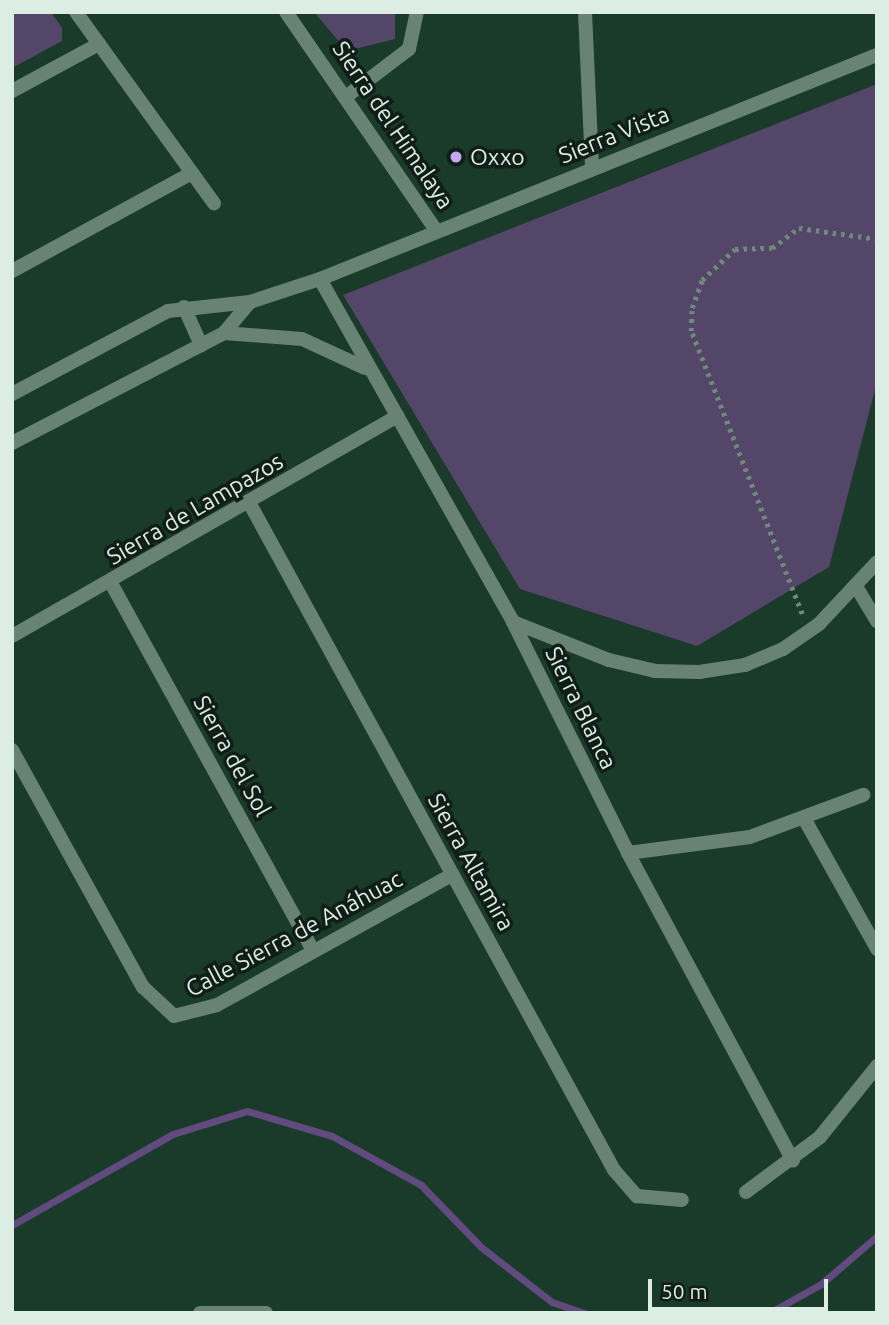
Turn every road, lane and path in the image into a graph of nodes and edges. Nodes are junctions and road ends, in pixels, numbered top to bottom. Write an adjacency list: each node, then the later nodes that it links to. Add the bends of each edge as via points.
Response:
1 (76, 12): 5 (street)
2 (286, 12): 8 (street, Sierra del Himalaya)
3 (416, 12): 8 (street, via 409,49)
4 (585, 12): 9 (street)
5 (99, 44): 7 (street); 10 (street)
6 (877, 55): 9 (street, Sierra Vista)
7 (12, 91)
8 (347, 96): 12 (street, Sierra del Himalaya)
9 (592, 169): 12 (street, Sierra Vista)
10 (192, 173): 11 (street); 14 (street)
11 (214, 203)
12 (436, 230): 15 (street, Sierra Vista)
13 (877, 239): 30 (path, via 799,228 772,248 735,249 702,280 692,308 691,331)
14 (12, 271)
15 (320, 279): 16 (street, Sierra Vista); 20 (street, Sierra Blanca)
16 (250, 302): 17 (street, Sierra Vista); 18 (street)
17 (184, 307): 19 (street); 21 (street, Sierra Vista, via 139,324)
18 (223, 334): 19 (street); 20 (street, via 302,338)
19 (201, 345): 23 (street)
20 (366, 369): 22 (street, Sierra Blanca)
21 (12, 394)
22 (398, 416): 24 (street, Sierra de Lampazos); 29 (street, Sierra Blanca)
23 (12, 443)
24 (250, 504): 26 (street, Sierra de Lampazos); 36 (street, Sierra Altamira)
25 (877, 562): 27 (street)
26 (111, 583): 31 (street, Sierra de Lampazos); 38 (street, Sierra del Sol)
27 (857, 588): 28 (street); 30 (street)
28 (877, 621)
29 (513, 622): 30 (street, via 609,660 655,671 699,673 745,665); 35 (street, Sierra Blanca)
30 (808, 631)
31 (12, 636)
32 (12, 750): 38 (street, Calle Sierra de Anáhuac, via 143,987 164,1011 174,1016 197,1014)
33 (863, 795): 34 (street)
34 (805, 820): 35 (street, via 723,843); 37 (street)
35 (628, 853): 40 (street, Sierra Blanca)
36 (452, 875): 38 (street, Calle Sierra de Anáhuac); 42 (street, Sierra Altamira, via 620,1177 649,1200)
37 (877, 949)
38 (313, 951)
39 (877, 1066): 40 (street, via 820,1137)
40 (793, 1161): 41 (street)
41 (746, 1192)
42 (682, 1200)
43 (200, 1313): 44 (street)
44 (265, 1313)

